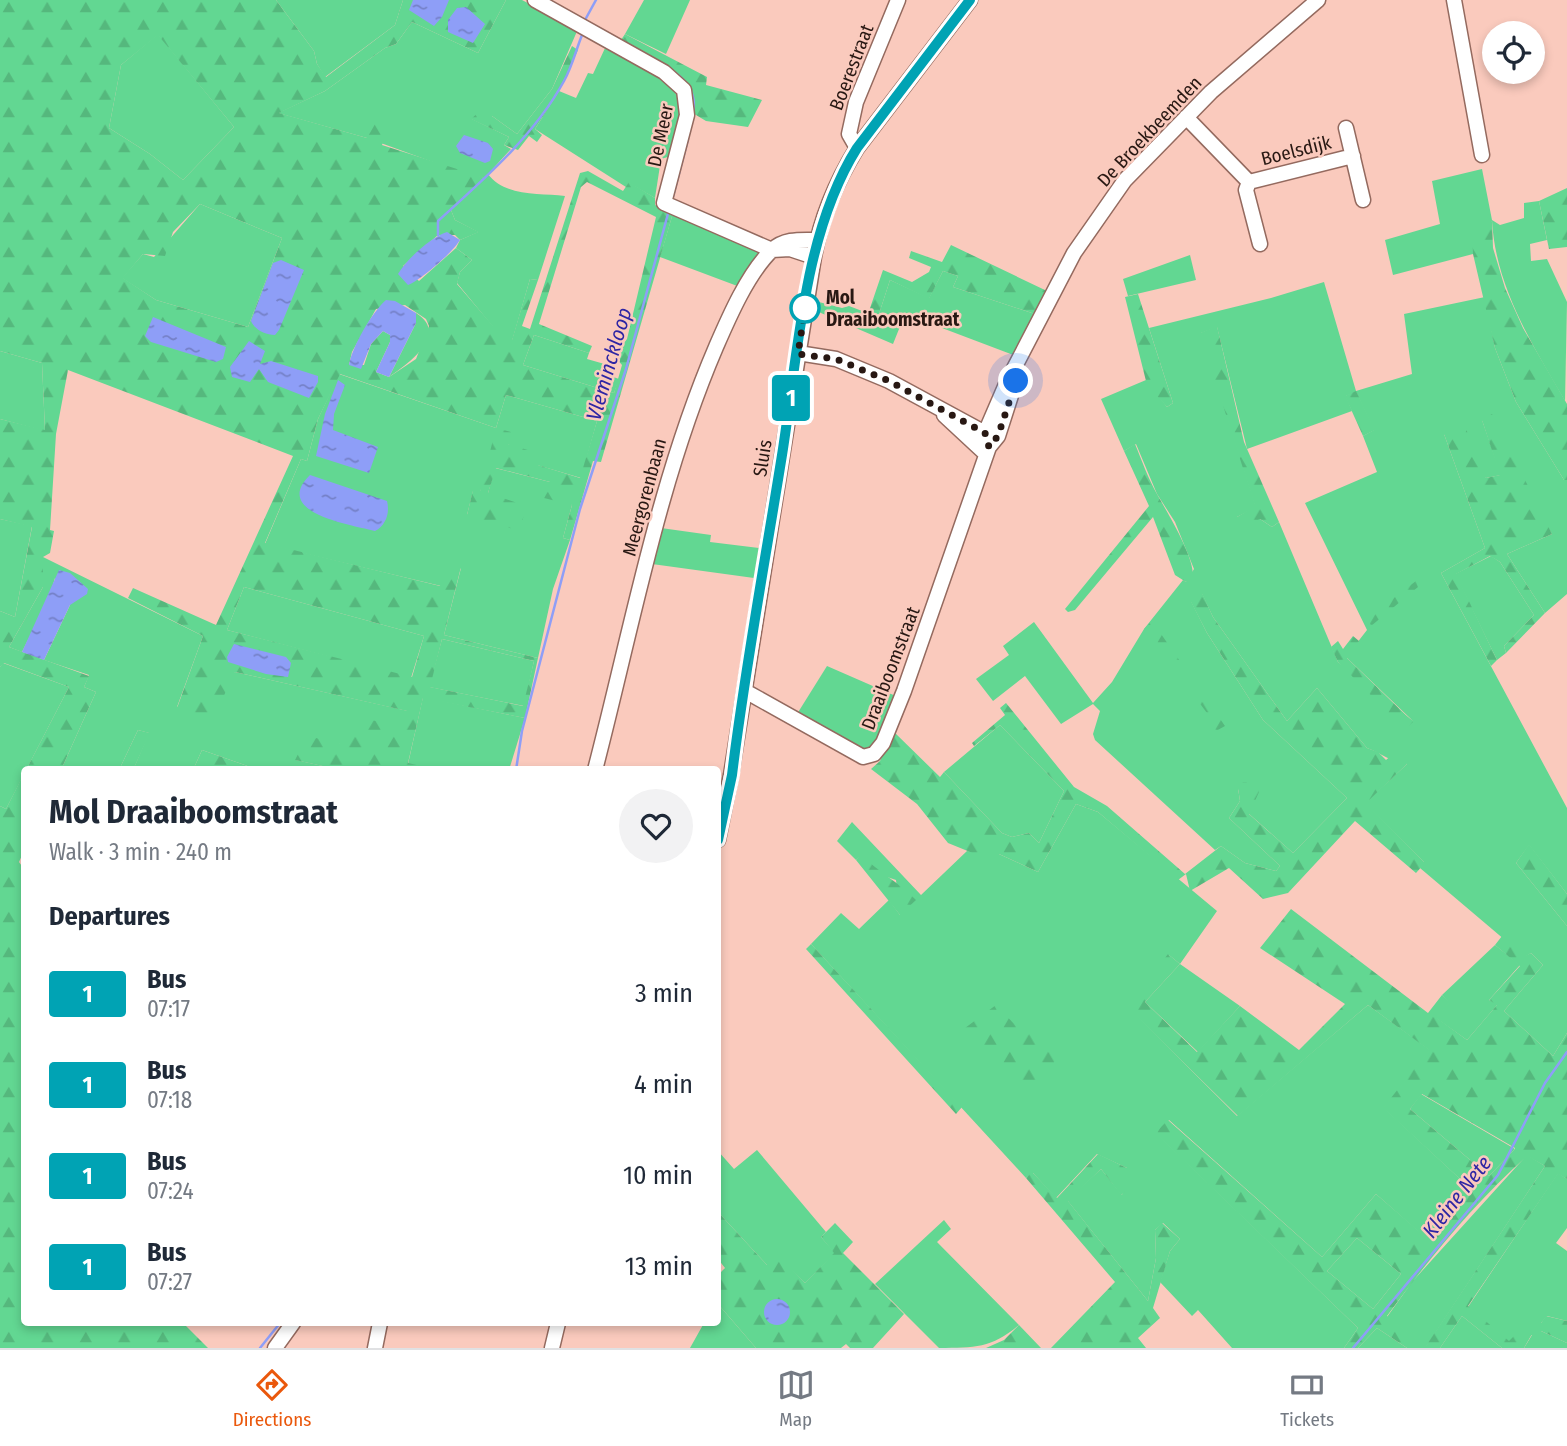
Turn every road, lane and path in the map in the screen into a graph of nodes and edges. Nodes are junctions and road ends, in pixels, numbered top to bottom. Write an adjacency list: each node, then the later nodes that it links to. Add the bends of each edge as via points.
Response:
1 (535, 0): 15 (street, De Meer, via 676,79 684,90 687,115 664,204)
2 (898, 0): 8 (street, Boerestraat, via 852,114 849,134)
3 (970, 0): 8 (street, Sluis)
4 (1318, 0): 6 (street, De Broekbeemden)
5 (1454, 0): 9 (street)
6 (1186, 117): 11 (street, Boelsdijk); 19 (street, De Broekbeemden, via 1125,180 1074,253 1007,382)
7 (1346, 128): 10 (street, Boelsdijk)
8 (857, 148): 13 (street, Sluis, via 836,186)
9 (1482, 155)
10 (1353, 156): 11 (street, Boelsdijk); 12 (street, Boelsdijk)
11 (1249, 182): 14 (street, Boelsdijk, via 1246,190)
12 (1363, 200)
13 (817, 240): 15 (street, via 788,241); 16 (street, Sluis)
14 (1260, 244)
15 (772, 250): 16 (street, via 790,249); 21 (street, Meergorenbaan, via 736,305 679,438)
16 (814, 257): 17 (street, Sluis)
17 (798, 354): 18 (street, via 836,359 861,369); 20 (street, Sluis)
18 (941, 412): 19 (street); 19 (street)
19 (987, 445): 20 (street, Draaiboomstraat, via 904,691 874,754 863,757)
20 (745, 691): 22 (street, Sluis)
21 (596, 766)
22 (721, 823)
23 (291, 1326): 26 (street)
24 (380, 1326): 27 (street)
25 (557, 1326): 28 (street)
26 (275, 1348)
27 (376, 1348)
28 (552, 1348)

